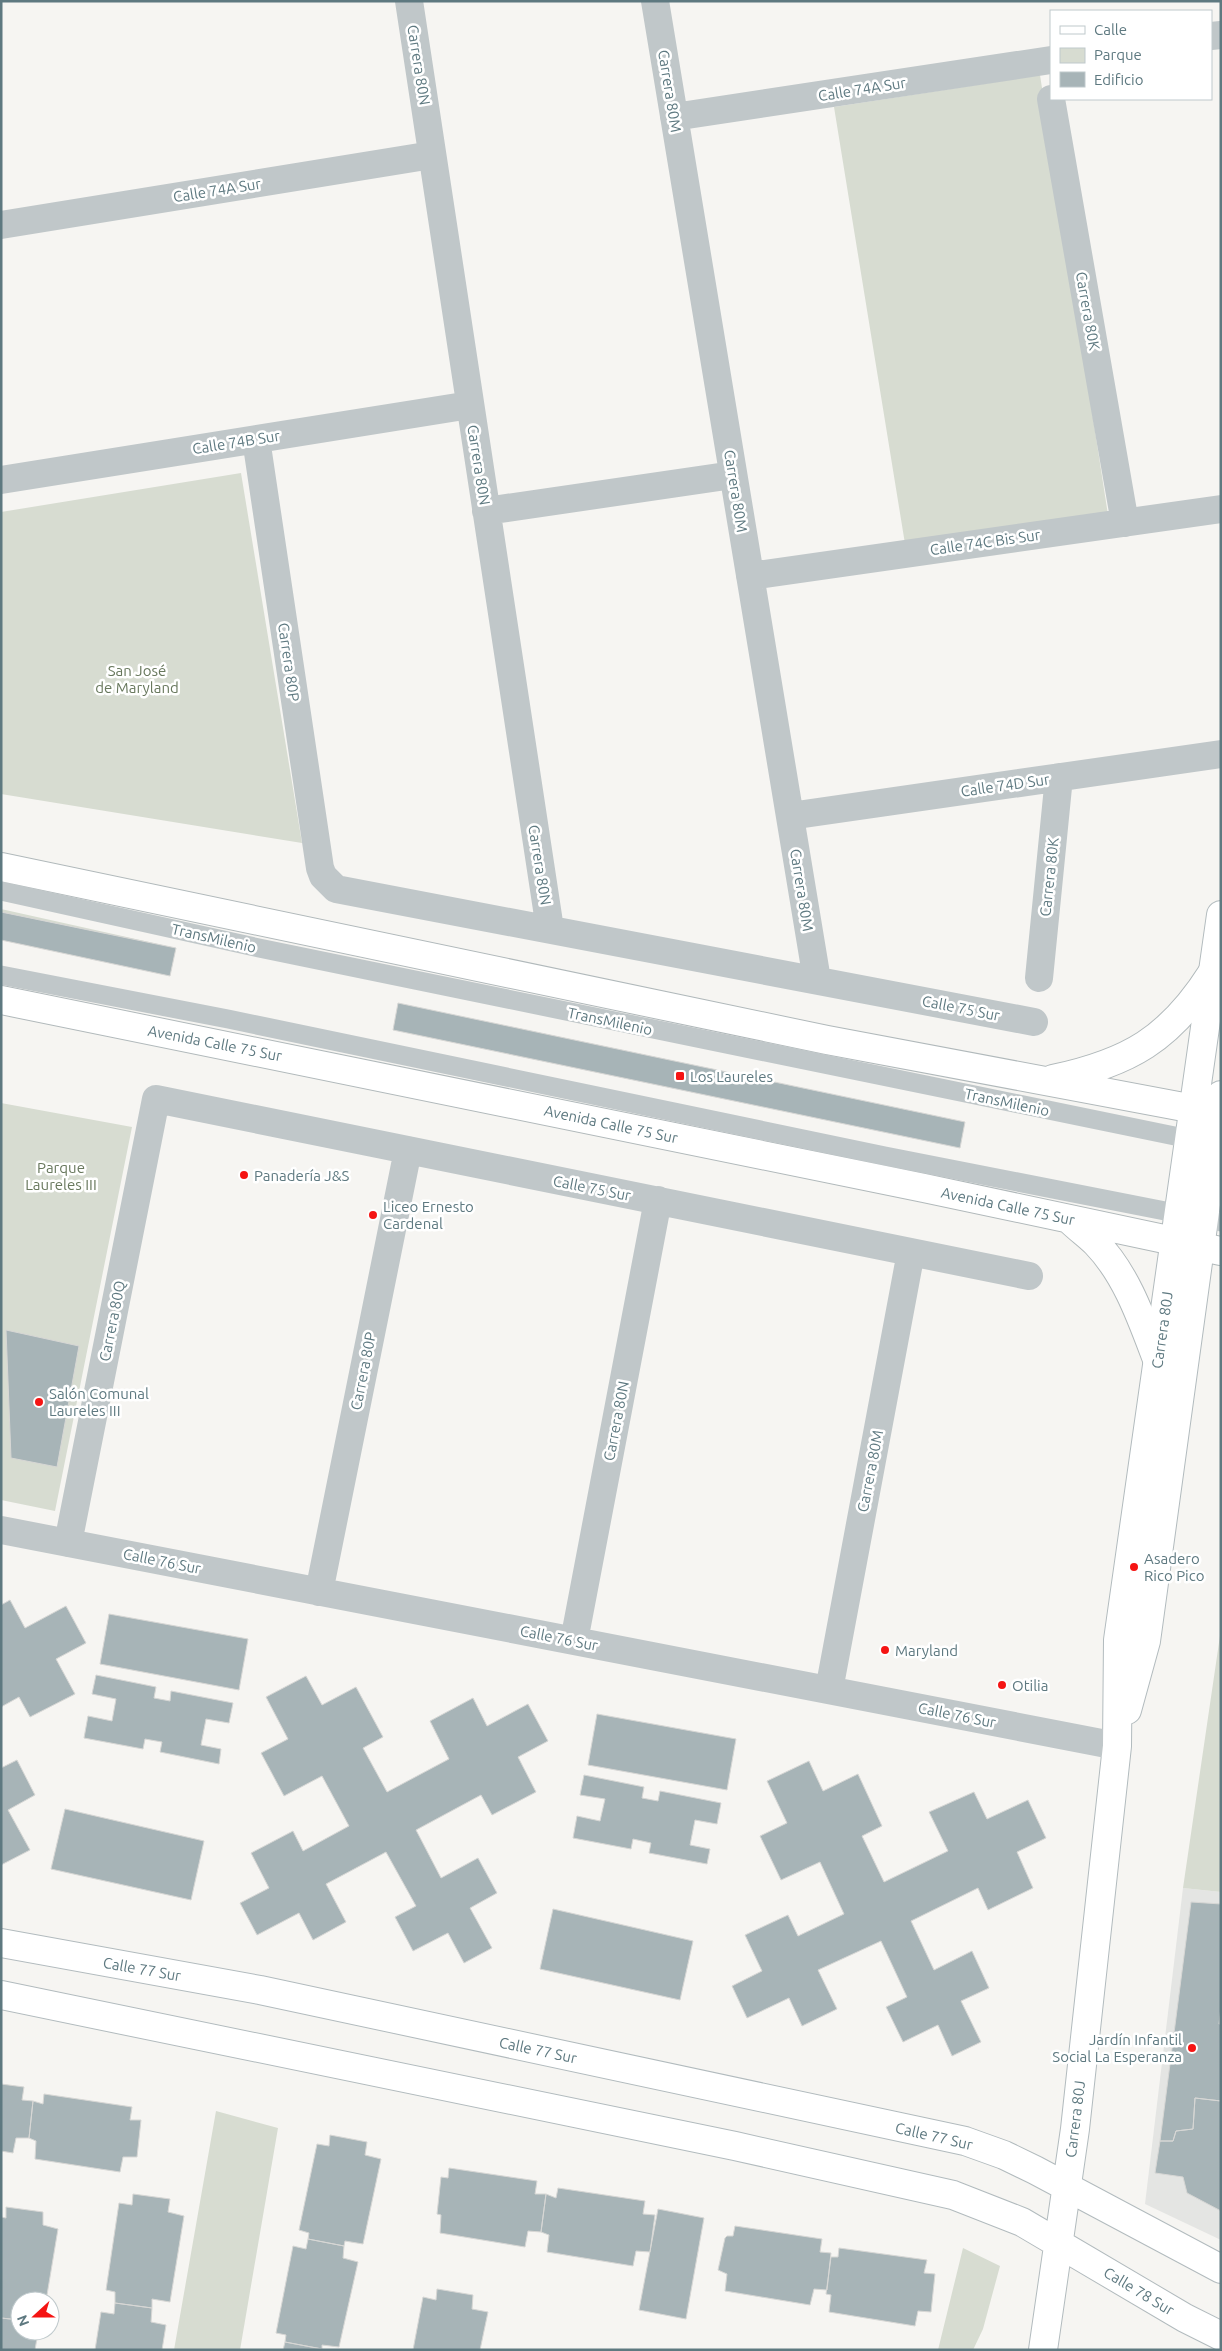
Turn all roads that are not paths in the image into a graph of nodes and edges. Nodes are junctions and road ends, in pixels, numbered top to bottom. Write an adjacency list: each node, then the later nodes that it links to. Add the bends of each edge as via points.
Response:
1 (409, 1): 7 (street, Carrera 80N)
2 (655, 1): 6 (street, Carrera 80M)
3 (1048, 61): 4 (street, Carrera 80K); 6 (street, Calle 74A Sur)
4 (1050, 85)
5 (1052, 100): 15 (street, Carrera 80K)
6 (674, 117): 11 (street, Carrera 80M)
7 (432, 155): 8 (street, Calle 74A Sur); 9 (street, Carrera 80N)
8 (1, 225)
9 (470, 405): 10 (street, Calle 74B Sur); 14 (street, Carrera 80N)
10 (256, 439): 12 (street, Calle 74B Sur); 21 (street, Carrera 80P, via 320,868)
11 (733, 475): 14 (street); 16 (street, Carrera 80M)
12 (1, 480)
13 (1221, 509): 15 (street, Calle 74C Bis Sur)
14 (486, 511): 24 (street, Carrera 80N)
15 (1125, 523): 16 (street, Calle 74C Bis Sur)
16 (750, 576): 19 (street, Carrera 80M)
17 (1221, 754): 18 (street, Calle 74D Sur)
18 (1059, 777): 19 (street, Calle 74D Sur); 27 (street, Carrera 80K)
19 (790, 816): 28 (street, Carrera 80M)
20 (1, 866): 31 (main road, via 827,1040)
21 (330, 883): 24 (street, Calle 75 Sur, via 343,891)
22 (1, 891): 34 (lane, TransMilenio, via 259,948)
23 (1221, 915): 25 (main road, Carrera 80J)
24 (550, 929): 28 (street, Calle 75 Sur)
25 (1212, 974): 31 (main road, via 1183,1014 1131,1055 1078,1074); 33 (main road, Carrera 80J)
26 (1, 975): 37 (lane)
27 (1039, 978)
28 (817, 980): 30 (street, Calle 75 Sur)
29 (1, 1000): 38 (main road, Avenida Calle 75 Sur)
30 (1034, 1022)
31 (1045, 1081): 33 (main road)
32 (156, 1099): 35 (street, Calle 75 Sur); 44 (street, Carrera 80Q)
33 (1213, 1108): 34 (main road, Carrera 80J)
34 (1208, 1143): 37 (main road, Carrera 80J)
35 (408, 1150): 36 (street, Calle 75 Sur); 45 (street, Carrera 80P)
36 (658, 1200): 40 (street, Calle 75 Sur); 46 (street, Carrera 80N)
37 (1201, 1218): 39 (main road, Carrera 80J)
38 (1069, 1219): 39 (main road, Avenida Calle 75 Sur); 42 (main road, via 1096,1244 1116,1270 1130,1293)
39 (1198, 1247): 42 (main road, Carrera 80J); 48 (main road, Carrera 80J, via 1146,1641)
40 (911, 1252): 41 (street, Calle 75 Sur); 47 (street, Carrera 80M)
41 (1029, 1276)
42 (1158, 1362): 48 (main road, Carrera 80J, via 1118,1640)
43 (1, 1530): 44 (street, Calle 76 Sur)
44 (68, 1543): 45 (street, Calle 76 Sur)
45 (319, 1592): 46 (street, Calle 76 Sur)
46 (574, 1641): 47 (street, Calle 76 Sur)
47 (829, 1690): 48 (street, Calle 76 Sur)
48 (1117, 1746): 51 (main road, Carrera 80J)
49 (1, 1943): 51 (main road, Calle 77 Sur, via 260,1990 965,2141 1004,2155)
50 (1, 1996): 52 (main road, via 735,2146 953,2195 1022,2222)
51 (1066, 2187): 52 (main road, Carrera 80J); 53 (main road)
52 (1059, 2244): 54 (main road, Calle 78 Sur); 55 (main road, Carrera 80J)
53 (1221, 2269)
54 (1221, 2336)
55 (1043, 2348)

